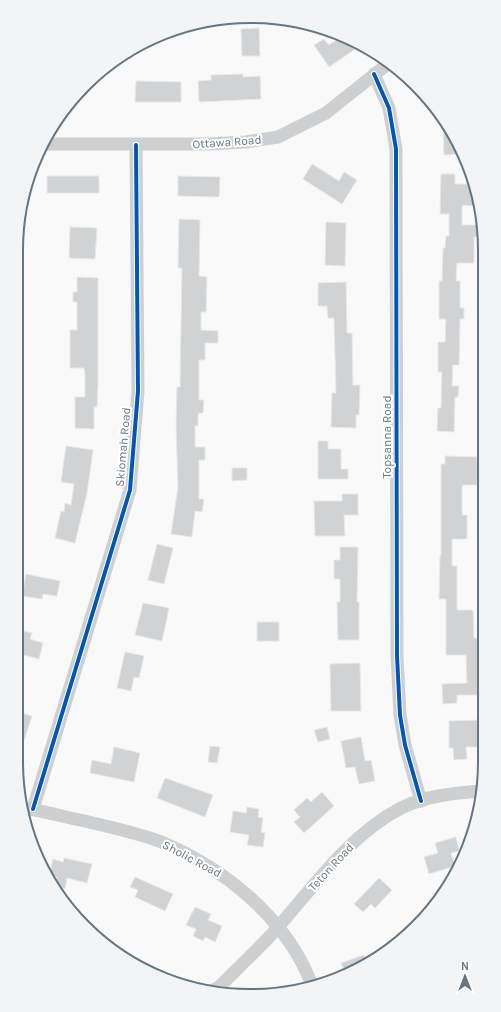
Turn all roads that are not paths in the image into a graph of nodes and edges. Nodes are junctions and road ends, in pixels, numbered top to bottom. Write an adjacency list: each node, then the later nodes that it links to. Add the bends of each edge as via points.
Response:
1 (384, 66): 2 (street, Ottawa Road)
2 (374, 74): 4 (street, Ottawa Road, via 326,113 278,137 246,142); 6 (street, Topsanna Road, via 389,108 396,149 397,656 400,715 405,745)
3 (49, 144): 4 (street, Ottawa Road)
4 (136, 145): 7 (street, Skiomah Road, via 138,391 130,490)
5 (476, 791): 6 (street, Teton Road, via 448,794)
6 (421, 801): 8 (street, Teton Road, via 402,808 363,834)
7 (28, 808): 8 (street, Sholic Road, via 158,841 192,856 232,882)
8 (278, 926): 9 (street, Sholic Road); 10 (street, Teton Road)
9 (310, 981)
10 (219, 987)

